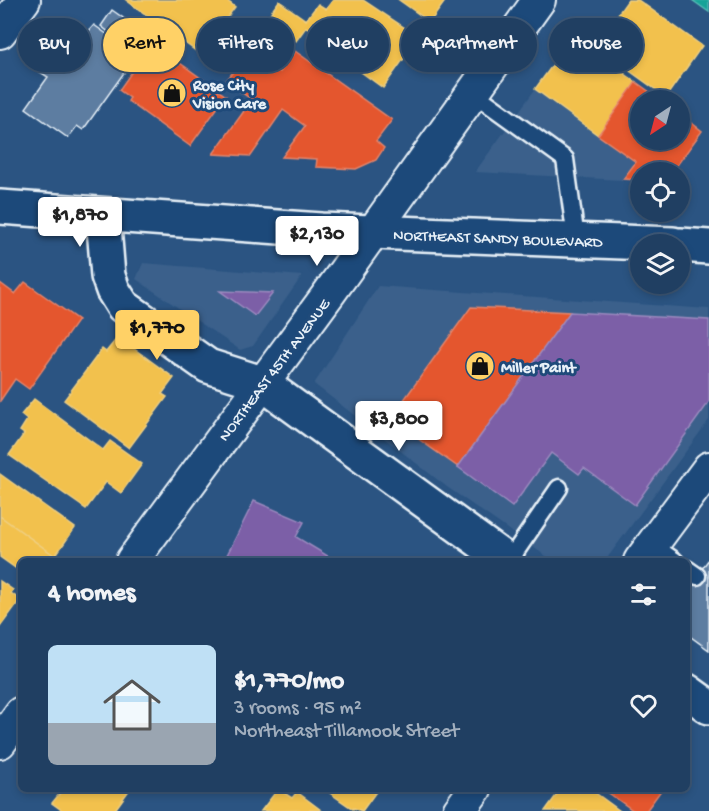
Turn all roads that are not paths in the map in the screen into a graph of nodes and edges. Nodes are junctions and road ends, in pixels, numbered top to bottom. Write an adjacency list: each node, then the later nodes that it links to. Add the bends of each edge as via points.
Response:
1 (24, 0): 3 (street)
2 (539, 0): 4 (street, NORTHEAST 45TH AVENUE)
3 (0, 32)
4 (472, 92): 7 (street, NORTHEAST 45TH AVENUE); 8 (lane, via 565,159)
5 (0, 207): 6 (main road, NORTHEAST SANDY BOULEVARD)
6 (103, 215): 7 (main road, NORTHEAST SANDY BOULEVARD); 12 (main road, via 108,276 123,306 208,366)
7 (371, 232): 8 (main road, NORTHEAST SANDY BOULEVARD); 12 (street, NORTHEAST 45TH AVENUE)
8 (576, 239): 9 (main road, NORTHEAST SANDY BOULEVARD)
9 (630, 242)
10 (690, 246): 11 (main road)
11 (709, 247)
12 (262, 383): 16 (street, NORTHEAST 45TH AVENUE); 17 (main road)
13 (709, 468): 15 (street)
14 (559, 488): 18 (lane)
15 (656, 556)
16 (139, 558)
17 (504, 558)
18 (510, 558)
19 (690, 693): 20 (main road)
20 (709, 707)
21 (18, 717): 22 (street)
22 (0, 742)
23 (473, 792): 24 (street)
24 (459, 811)

